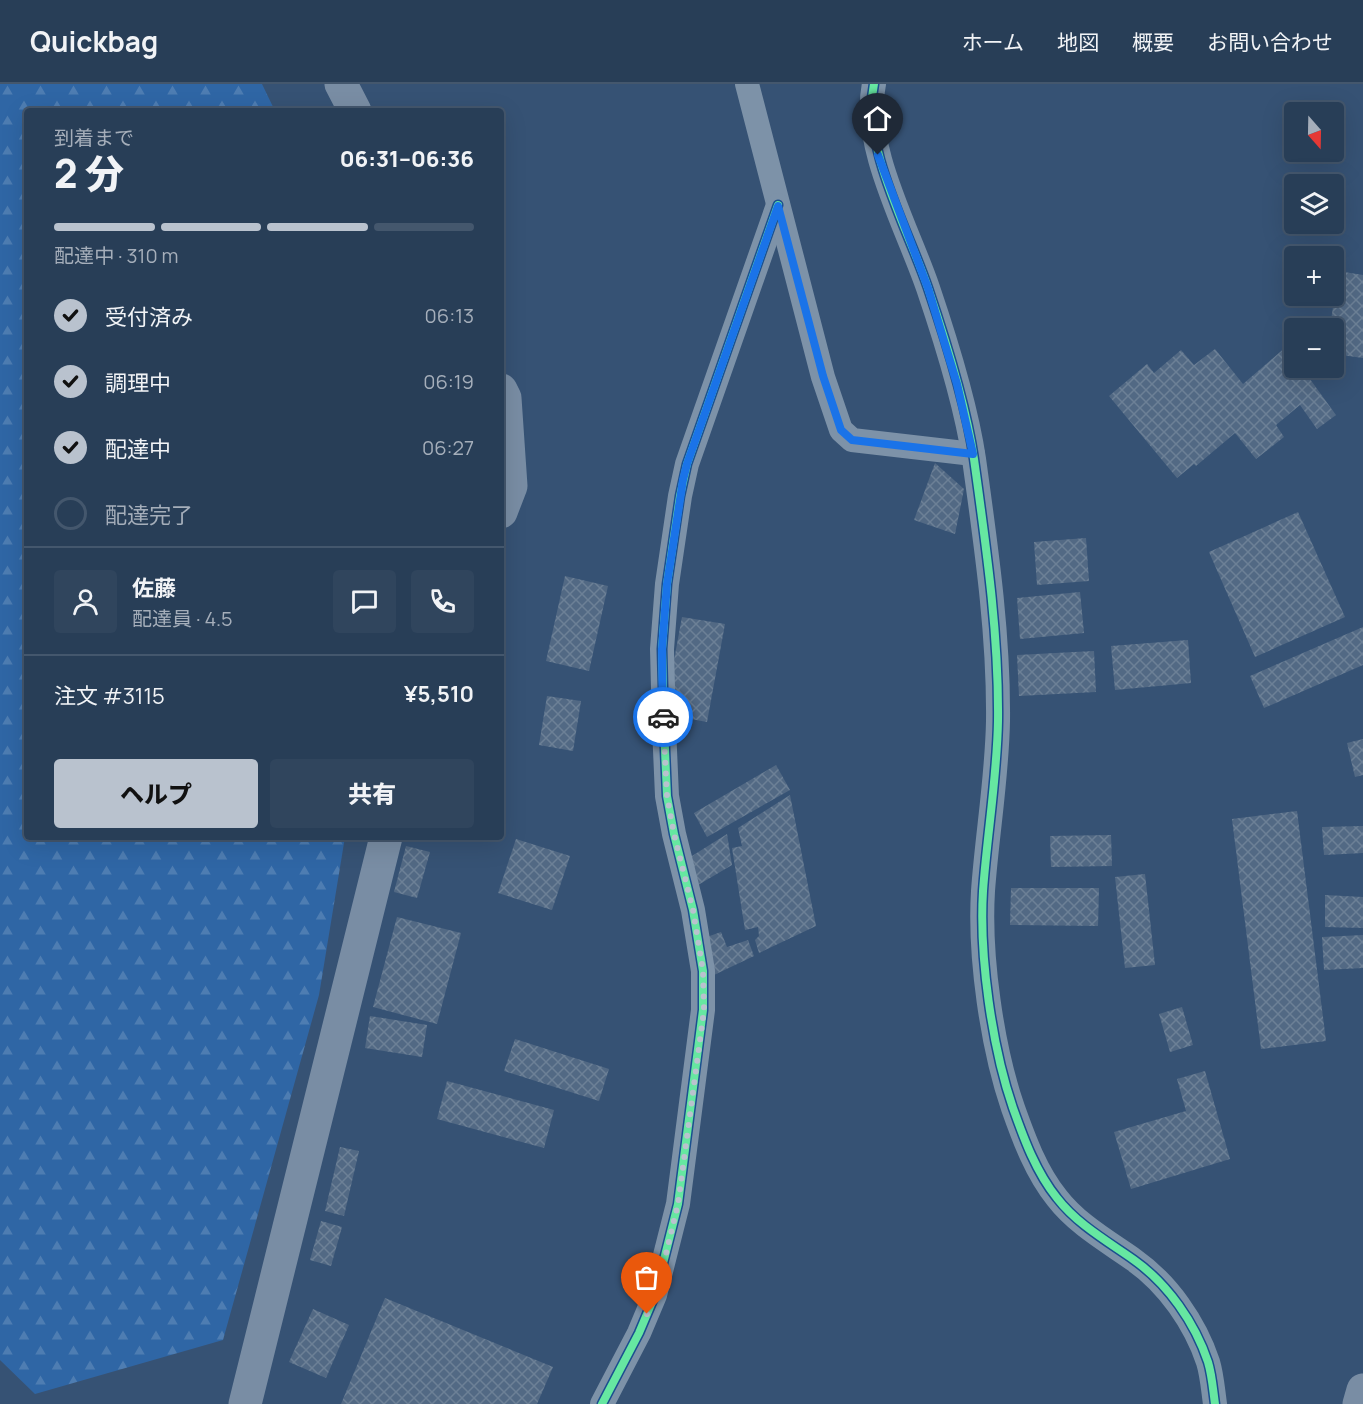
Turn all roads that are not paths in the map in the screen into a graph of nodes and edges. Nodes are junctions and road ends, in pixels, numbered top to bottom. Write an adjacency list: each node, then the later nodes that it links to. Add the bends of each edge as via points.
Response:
1 (340, 84): 4 (street)
2 (747, 84): 5 (street)
3 (874, 84): 7 (street, via 871,120 878,155 928,288)
4 (353, 108)
5 (778, 206): 7 (street, via 841,430 852,440); 12 (street, via 687,464 673,540 662,649 667,796 693,910 703,971 704,1010 678,1204 656,1295)
6 (504, 396): 8 (street, via 511,486)
7 (973, 454): 13 (street, via 997,656 998,725 983,895 984,958 998,1052 1032,1157 1056,1198 1086,1227 1138,1263 1169,1292 1193,1327 1209,1364)
8 (504, 504)
9 (385, 840): 11 (street)
10 (1363, 1390): 14 (street)
11 (245, 1404)
12 (602, 1404)
13 (1215, 1404)
14 (1359, 1404)

